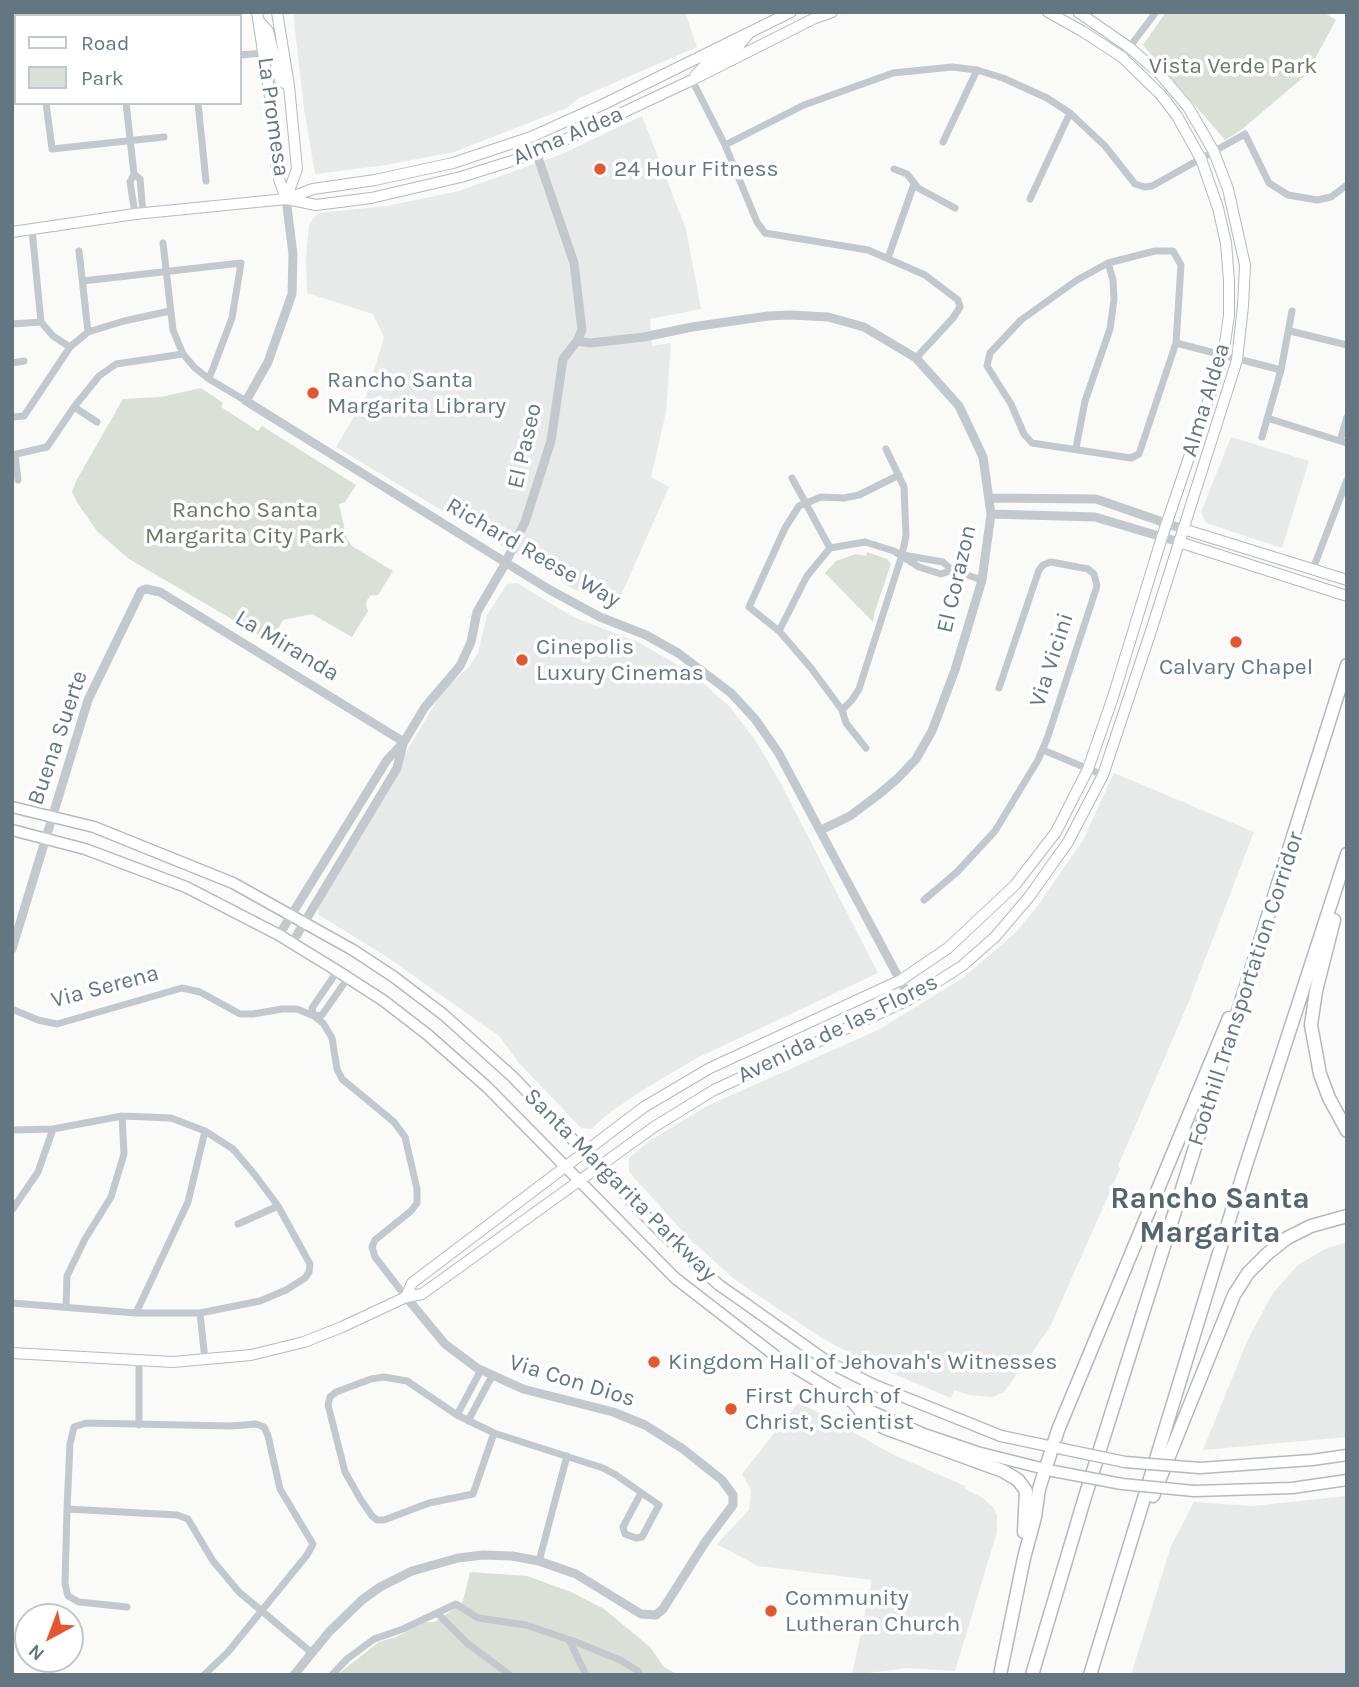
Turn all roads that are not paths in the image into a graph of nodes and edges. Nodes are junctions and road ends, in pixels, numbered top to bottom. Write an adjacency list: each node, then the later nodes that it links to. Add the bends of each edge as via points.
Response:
1 (278, 12): 15 (main road, La Promesa)
2 (791, 12): 8 (main road, Alma Aldea)
3 (832, 12): 14 (main road, Alma Aldea)
4 (1048, 12): 12 (main road, Alma Aldea)
5 (1078, 12): 9 (main road, Alma Aldea)
6 (1156, 12): 9 (street)
7 (258, 17): 10 (main road, La Promesa); 15 (main road, via 268,31 280,80)
8 (751, 31): 14 (main road, via 744,42 706,64); 21 (main road, Alma Aldea)
9 (1130, 48): 12 (street); 25 (main road, Alma Aldea, via 1188,107)
10 (264, 53): 11 (street); 32 (main road, La Promesa, via 277,173)
11 (242, 55)
12 (1122, 57): 27 (main road, Alma Aldea, via 1161,95)
13 (977, 70): 19 (street); 23 (street); 24 (street, via 952,66 893,73 804,105)
14 (692, 80): 24 (street); 26 (main road, Alma Aldea)
15 (289, 86): 32 (main road, La Promesa, via 297,169)
16 (46, 105): 22 (street, via 52,149)
17 (126, 105): 22 (street)
18 (198, 105): 29 (street)
19 (1070, 113): 27 (street, via 1105,146 1135,184 1152,186); 33 (street)
20 (164, 137): 22 (street)
21 (531, 137): 26 (street, El Paseo); 32 (main road, Alma Aldea, via 453,163 313,189)
22 (130, 141): 35 (street, via 134,174 130,182)
23 (943, 142)
24 (725, 145): 40 (street, via 765,233 868,250)
25 (1214, 152): 27 (street); 31 (street, via 1245,134 1269,183 1288,195 1317,200 1331,197); 57 (main road, Alma Aldea, via 1228,189 1245,265)
26 (537, 153): 32 (main road, Alma Aldea, via 370,198 316,205); 50 (street, El Paseo, via 574,263 582,330)
27 (1201, 159): 55 (main road, Alma Aldea, via 1226,243 1229,315)
28 (894, 169): 30 (street, via 907,174)
29 (206, 181)
30 (914, 184): 34 (street); 40 (street)
31 (1347, 185)
32 (286, 199): 35 (main road, Alma Aldea); 62 (street, via 293,254 292,294 279,336)
33 (1030, 200)
34 (955, 208)
35 (139, 214): 36 (main road, Alma Aldea)
36 (32, 230): 37 (main road, Alma Aldea); 46 (street)
37 (12, 232)
38 (163, 243): 42 (street)
39 (79, 251): 43 (street)
40 (888, 258): 56 (street, via 933,280 958,300 960,307)
41 (1108, 263): 51 (street, via 1173,251 1181,265); 70 (street, via 1114,299 1110,329 1085,401); 70 (street, via 1021,320 990,353 987,366 1032,443)
42 (166, 273): 43 (street); 45 (street); 61 (street, via 242,263 232,318)
43 (83, 281): 49 (street)
44 (1292, 310): 48 (street)
45 (170, 311): 49 (street); 54 (street)
46 (41, 322): 47 (street); 53 (street)
47 (12, 324)
48 (1290, 331): 52 (street); 60 (street)
49 (88, 332): 53 (street)
50 (577, 341): 56 (street, El Corazon, via 644,337 790,314 828,317 864,327); 86 (street, El Paseo, via 563,359 551,441 526,522)
51 (1176, 343): 55 (street); 70 (street, via 1139,454 1131,458)
52 (1347, 345)
53 (70, 347): 64 (street, via 24,416)
54 (183, 354): 61 (street); 63 (street, via 116,364 99,376)
55 (1223, 357): 57 (street); 80 (main road, Alma Aldea)
56 (916, 358): 77 (street, El Corazon, via 959,406 983,457)
57 (1237, 360): 60 (street); 81 (main road, Alma Aldea)
58 (24, 361): 59 (street)
59 (12, 363)
60 (1281, 370): 66 (street)
61 (209, 379): 62 (street)
62 (246, 401): 86 (street, Richard Reese Way)
63 (74, 407): 67 (street); 72 (street, via 47,447)
64 (12, 417)
65 (1347, 417): 69 (street)
66 (1267, 418): 68 (street); 69 (street)
67 (97, 422)
68 (1262, 437)
69 (1343, 442)
70 (1076, 448)
71 (886, 449): 73 (street)
72 (13, 455): 75 (street)
73 (899, 475): 78 (street, via 859,495 821,497); 85 (street, via 906,502)
74 (792, 478): 78 (street)
75 (18, 480)
76 (1347, 480): 87 (street)
77 (990, 498): 79 (street, El Corazon); 80 (street, via 1096,499)
78 (806, 503): 84 (street); 94 (street, via 793,514 749,607)
79 (991, 514): 82 (street, via 1095,517); 89 (street, El Corazon)
80 (1167, 523): 81 (street); 82 (main road, Avenida de las Flores)
81 (1183, 528): 83 (main road, Avenida de las Flores); 87 (main road)
82 (1162, 537): 83 (street); 101 (main road, Avenida de las Flores)
83 (1179, 542): 91 (main road); 102 (main road, Avenida de las Flores)
84 (830, 548): 85 (street, via 865,542); 94 (street, via 807,576)
85 (902, 555): 89 (street, via 943,562); 97 (street, via 859,688)
86 (505, 564): 98 (street, El Paseo, via 477,612 467,655); 106 (street, Richard Reese Way, via 583,608 662,644 731,692 778,752)
87 (1313, 569): 88 (main road)
88 (1324, 572): 90 (main road); 91 (main road)
89 (982, 580): 106 (street, El Corazon, via 932,731 916,759 859,809)
90 (1345, 580)
91 (1318, 586): 93 (main road)
92 (146, 589): 98 (street, La Miranda, via 160,592); 104 (street, Buena Suerte, via 136,598 88,700)
93 (1343, 595)
94 (779, 631): 97 (street)
95 (1347, 665): 112 (highway, Foothill Transportation Corridor)
96 (999, 688): 100 (street, Via Vicini, via 1039,570 1051,562 1088,569 1097,586)
97 (842, 710): 99 (street, via 846,723)
98 (404, 742): 111 (street, El Paseo, via 387,760); 113 (street, El Paseo, via 397,768)
99 (866, 748)
100 (1043, 750): 101 (street); 110 (street, Via Vicini, via 996,831)
101 (1088, 768): 102 (street); 119 (main road, Avenida de las Flores, via 1056,832 1014,885 948,948)
102 (1103, 775): 120 (main road, Avenida de las Flores, via 1068,842 1030,897 962,966)
103 (12, 807): 104 (main road, Santa Margarita Parkway)
104 (53, 815): 107 (street, Buena Suerte); 111 (main road, Santa Margarita Parkway, via 233,883)
105 (12, 830): 107 (main road, Santa Margarita Parkway)
106 (821, 830): 119 (street, Richard Reese Way)
107 (44, 837): 114 (street, Buena Suerte); 115 (main road, Santa Margarita Parkway, via 186,887)
108 (1347, 854): 109 (highway)
109 (1337, 884): 127 (highway, via 1337,906 1311,1025 1320,1074); 163 (highway)
110 (924, 900)
111 (292, 915): 113 (main road, Santa Margarita Parkway); 115 (street, El Paseo)
112 (1269, 917): 151 (highway, via 1261,927 1220,1041); 173 (highway, Foothill Transportation Corridor)
113 (303, 921): 116 (street, El Paseo); 128 (main road, Santa Margarita Parkway, via 394,977 444,1015 513,1077)
114 (15, 932): 117 (street, Buena Suerte)
115 (279, 935): 116 (main road, Santa Margarita Parkway)
116 (292, 943): 118 (main road, Santa Margarita Parkway)
117 (12, 948)
118 (342, 974): 122 (street, via 334,976 312,1008); 122 (street, via 345,982 322,1015); 129 (main road, Santa Margarita Parkway, via 428,1035)
119 (901, 980): 120 (street, Richard Reese Way); 128 (main road, Avenida de las Flores, via 710,1068 644,1107)
120 (911, 999): 130 (main road, Avenida de las Flores, via 714,1090)
121 (12, 1009): 122 (street, Via Serena, via 57,1024 182,988 200,992 240,1014 297,1009)
122 (314, 1016): 136 (street, via 332,1038 342,1079 394,1122 405,1137 417,1203 372,1247)
123 (122, 1116): 124 (street); 126 (street, via 171,1118); 138 (street, via 124,1154 111,1197 68,1276)
124 (53, 1129): 125 (street); 133 (street, via 38,1172)
125 (12, 1130)
126 (205, 1131): 132 (street, via 233,1149); 140 (street, via 188,1202)
127 (1347, 1131)
128 (583, 1152): 129 (main road, Avenida de las Flores); 130 (main road, Santa Margarita Parkway)
129 (566, 1166): 131 (main road, Santa Margarita Parkway); 136 (main road, Avenida de las Flores, via 412,1283)
130 (599, 1167): 131 (main road, Avenida de las Flores); 151 (main road, Santa Margarita Parkway, via 719,1285 828,1362 989,1432)
131 (580, 1181): 136 (main road, Avenida de las Flores, via 422,1294); 146 (main road, Santa Margarita Parkway, via 675,1278 715,1311 777,1357)
132 (278, 1206): 135 (street); 139 (street, via 310,1264 306,1278 260,1301)
133 (12, 1210)
134 (1347, 1216): 163 (highway, via 1287,1238 1248,1273 1234,1295 1157,1483 1116,1610)
135 (238, 1224)
136 (406, 1297): 142 (main road, Avenida de las Flores, via 304,1342); 144 (street, Via Con Dios, via 445,1344)
137 (12, 1303): 138 (street)
138 (66, 1307): 140 (street)
139 (200, 1312): 140 (street); 142 (street)
140 (136, 1313)
141 (12, 1353): 143 (main road, Avenida de las Flores)
142 (205, 1360): 143 (main road, Avenida de las Flores)
143 (139, 1361): 149 (street)
144 (481, 1370): 145 (street, Via Con Dios); 147 (street)
145 (492, 1376): 148 (street); 159 (street, Via Con Dios, via 645,1425 722,1480 733,1495 733,1505 656,1615 641,1614 576,1573)
146 (855, 1404): 154 (main road, Santa Margarita Parkway, via 924,1434); 158 (highway, via 867,1419 885,1428 1018,1480 1026,1491)
147 (457, 1415): 148 (street); 150 (street, via 407,1381 395,1378 371,1379 330,1397 328,1405 345,1472 372,1516 384,1520 429,1503 473,1494)
148 (468, 1421): 150 (street)
149 (139, 1425): 157 (street, via 86,1423 74,1427); 161 (street, via 264,1427 280,1489 313,1544)
150 (494, 1433): 152 (street)
151 (1055, 1448): 153 (main road, Santa Margarita Parkway, bridge, via 1125,1462 1199,1468); 154 (highway)
152 (567, 1455): 156 (street, via 603,1468); 159 (street)
153 (1347, 1455)
154 (1049, 1470): 155 (main road, Santa Margarita Parkway, bridge, via 1194,1491 1292,1488); 158 (highway)
155 (1347, 1480)
156 (641, 1493): 156 (street, via 623,1527 625,1534 636,1538 642,1537 659,1505)
157 (67, 1509): 160 (street, via 68,1597); 161 (street, via 188,1518 213,1561)
158 (1024, 1558): 172 (highway)
159 (539, 1561): 165 (street, via 483,1555 412,1571 362,1600)
160 (127, 1607)
161 (261, 1612): 165 (street); 166 (street)
162 (438, 1614): 164 (street, via 456,1604 478,1618 526,1625); 168 (street, via 374,1639); 169 (street)
163 (1108, 1616): 174 (highway)
164 (570, 1642): 170 (street); 171 (street, via 620,1660)
165 (312, 1653): 167 (street)
166 (204, 1675)
167 (294, 1675)
168 (332, 1675)
169 (510, 1675)
170 (586, 1675)
171 (640, 1675)
172 (1000, 1675)
173 (1032, 1675)
174 (1090, 1675)

